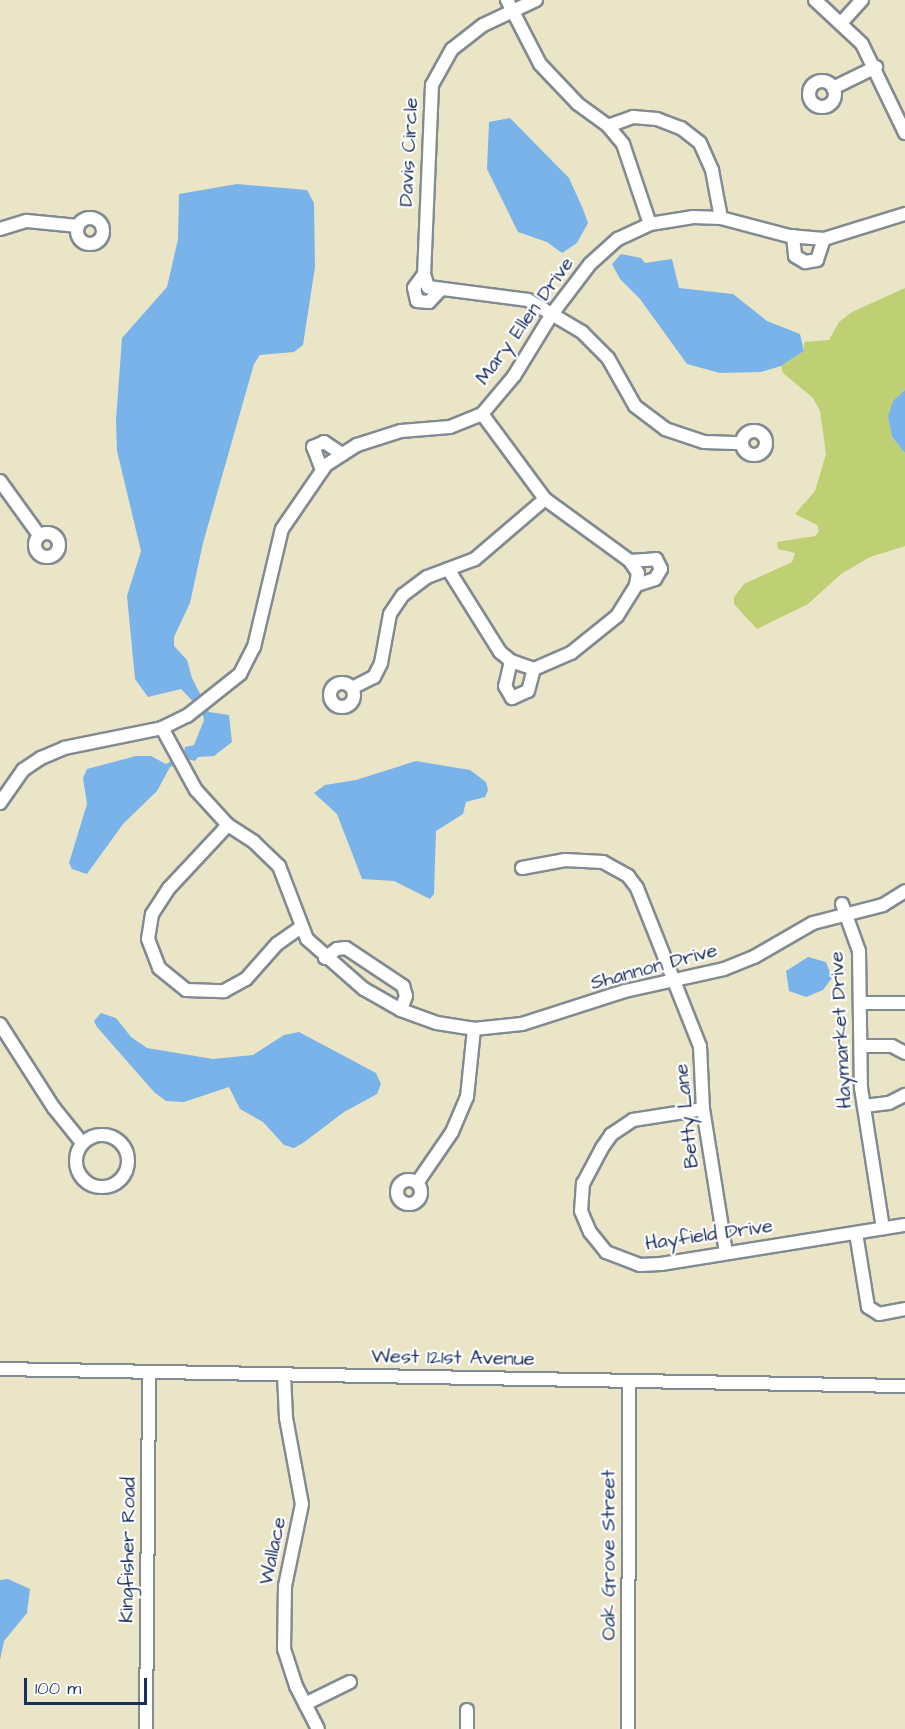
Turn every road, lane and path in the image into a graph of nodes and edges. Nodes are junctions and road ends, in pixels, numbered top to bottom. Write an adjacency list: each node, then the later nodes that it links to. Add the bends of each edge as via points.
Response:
1 (507, 0): 5 (street)
2 (536, 0): 5 (street, Davis Circle)
3 (815, 0): 6 (street)
4 (862, 0): 6 (street)
5 (513, 13): 9 (street, via 540,63 578,104); 18 (street, Davis Circle, via 483,25 452,49 432,85 427,125)
6 (842, 22): 7 (street)
7 (876, 67): 8 (street); 10 (street)
8 (833, 88)
9 (608, 126): 12 (street, via 633,117 657,119 681,128 700,143 712,170); 13 (street, via 634,168)
10 (905, 133)
11 (905, 214): 17 (street, Mary Ellen Drive)
12 (722, 218): 13 (street, Mary Ellen Drive); 16 (street, Mary Ellen Drive)
13 (650, 224): 20 (street, Mary Ellen Drive, via 618,239 590,264)
14 (78, 226): 15 (street, via 27,221)
15 (0, 229)
16 (793, 236): 17 (street, Mary Ellen Drive); 17 (street, via 795,256 805,262 817,260)
17 (824, 239)
18 (424, 274): 19 (street, Davis Circle); 19 (street, via 414,288 417,301 429,302)
19 (434, 289): 20 (street, via 513,296)
20 (552, 314): 21 (street, Mary Ellen Drive, via 514,376); 22 (street, via 582,332 608,358 635,406 664,429 704,442)
21 (482, 414): 23 (street, Mary Ellen Drive, via 450,426 401,431); 26 (street)
22 (742, 443)
23 (342, 454): 24 (street, Mary Ellen Drive); 24 (street, via 324,442 313,447)
24 (322, 470): 34 (street, Mary Ellen Drive, via 282,529 254,647 240,674 187,716)
25 (0, 481): 27 (street)
26 (545, 499): 28 (street); 29 (street, via 476,560)
27 (39, 535)
28 (630, 561): 30 (street); 30 (street, via 656,559 661,569 655,579)
29 (448, 569): 31 (street, via 501,652); 33 (street, via 427,577 403,595 390,614 381,663 374,678)
30 (637, 579): 32 (street, via 616,616 572,653)
31 (511, 661): 32 (street); 32 (street, via 505,686 512,698 528,691)
32 (534, 669)
33 (352, 688)
34 (162, 728): 35 (street, Mary Ellen Drive, via 64,748 41,758 23,770); 36 (street, Shannon Drive, via 184,773)
35 (0, 803)
36 (228, 825): 41 (street, Shannon Drive, via 255,842 279,866 293,893); 41 (street, via 169,888 152,914 148,939 159,968 186,990 224,991 246,979 277,944)
37 (522, 868): 43 (street, Betty Lane, via 565,860 615,866 637,888)
38 (905, 891): 40 (street, Shannon Drive, via 883,905)
39 (842, 904): 40 (street, Haymarket Drive)
40 (849, 916): 43 (street, Shannon Drive, via 813,923 754,957 724,969); 44 (street, Haymarket Drive, via 859,951)
41 (300, 928): 42 (street, Shannon Drive)
42 (325, 958): 46 (street, Shannon Drive, via 364,989); 46 (street, via 346,948 402,986 406,996)
43 (674, 978): 48 (street, Shannon Drive, via 522,1024); 53 (street, Betty Lane, via 700,1046)
44 (861, 1003): 45 (street); 49 (street, Haymarket Drive)
45 (905, 1003)
46 (401, 1010): 48 (street, Shannon Drive, via 437,1023)
47 (0, 1024): 54 (street, via 54,1108)
48 (474, 1029): 55 (street, via 466,1097 452,1132)
49 (862, 1046): 50 (street, via 892,1046); 52 (street, Haymarket Drive)
50 (905, 1053)
51 (905, 1095): 52 (street, via 888,1103)
52 (864, 1106): 57 (street, Haymarket Drive)
53 (703, 1109): 59 (street, Betty Lane); 59 (street, Hayfield Drive, via 644,1116 611,1135 583,1183 581,1211 596,1242 622,1261 661,1264)
54 (82, 1143): 54 (street, via 75,1167 84,1181 100,1188 123,1176 128,1160 122,1143 106,1135)
55 (417, 1183)
56 (905, 1225): 57 (street, Hayfield Drive)
57 (883, 1228): 58 (street, Hayfield Drive)
58 (856, 1233): 59 (street, Hayfield Drive); 60 (street, via 868,1307 879,1314)
59 (726, 1253)
60 (905, 1309)
61 (0, 1369): 62 (street, West 121st Avenue)
62 (149, 1372): 63 (street, West 121st Avenue); 69 (street, Kingfisher Road)
63 (284, 1374): 64 (street, West 121st Avenue); 67 (street, Wallace, via 286,1418 302,1504 285,1586 282,1635 287,1664)
64 (629, 1381): 65 (street, West 121st Avenue); 72 (street, Oak Grove Street)
65 (905, 1386)
66 (350, 1682): 67 (street)
67 (305, 1704): 70 (street, Wallace)
68 (467, 1710): 71 (street)
69 (146, 1729)
70 (318, 1729)
71 (467, 1729)
72 (628, 1729)

